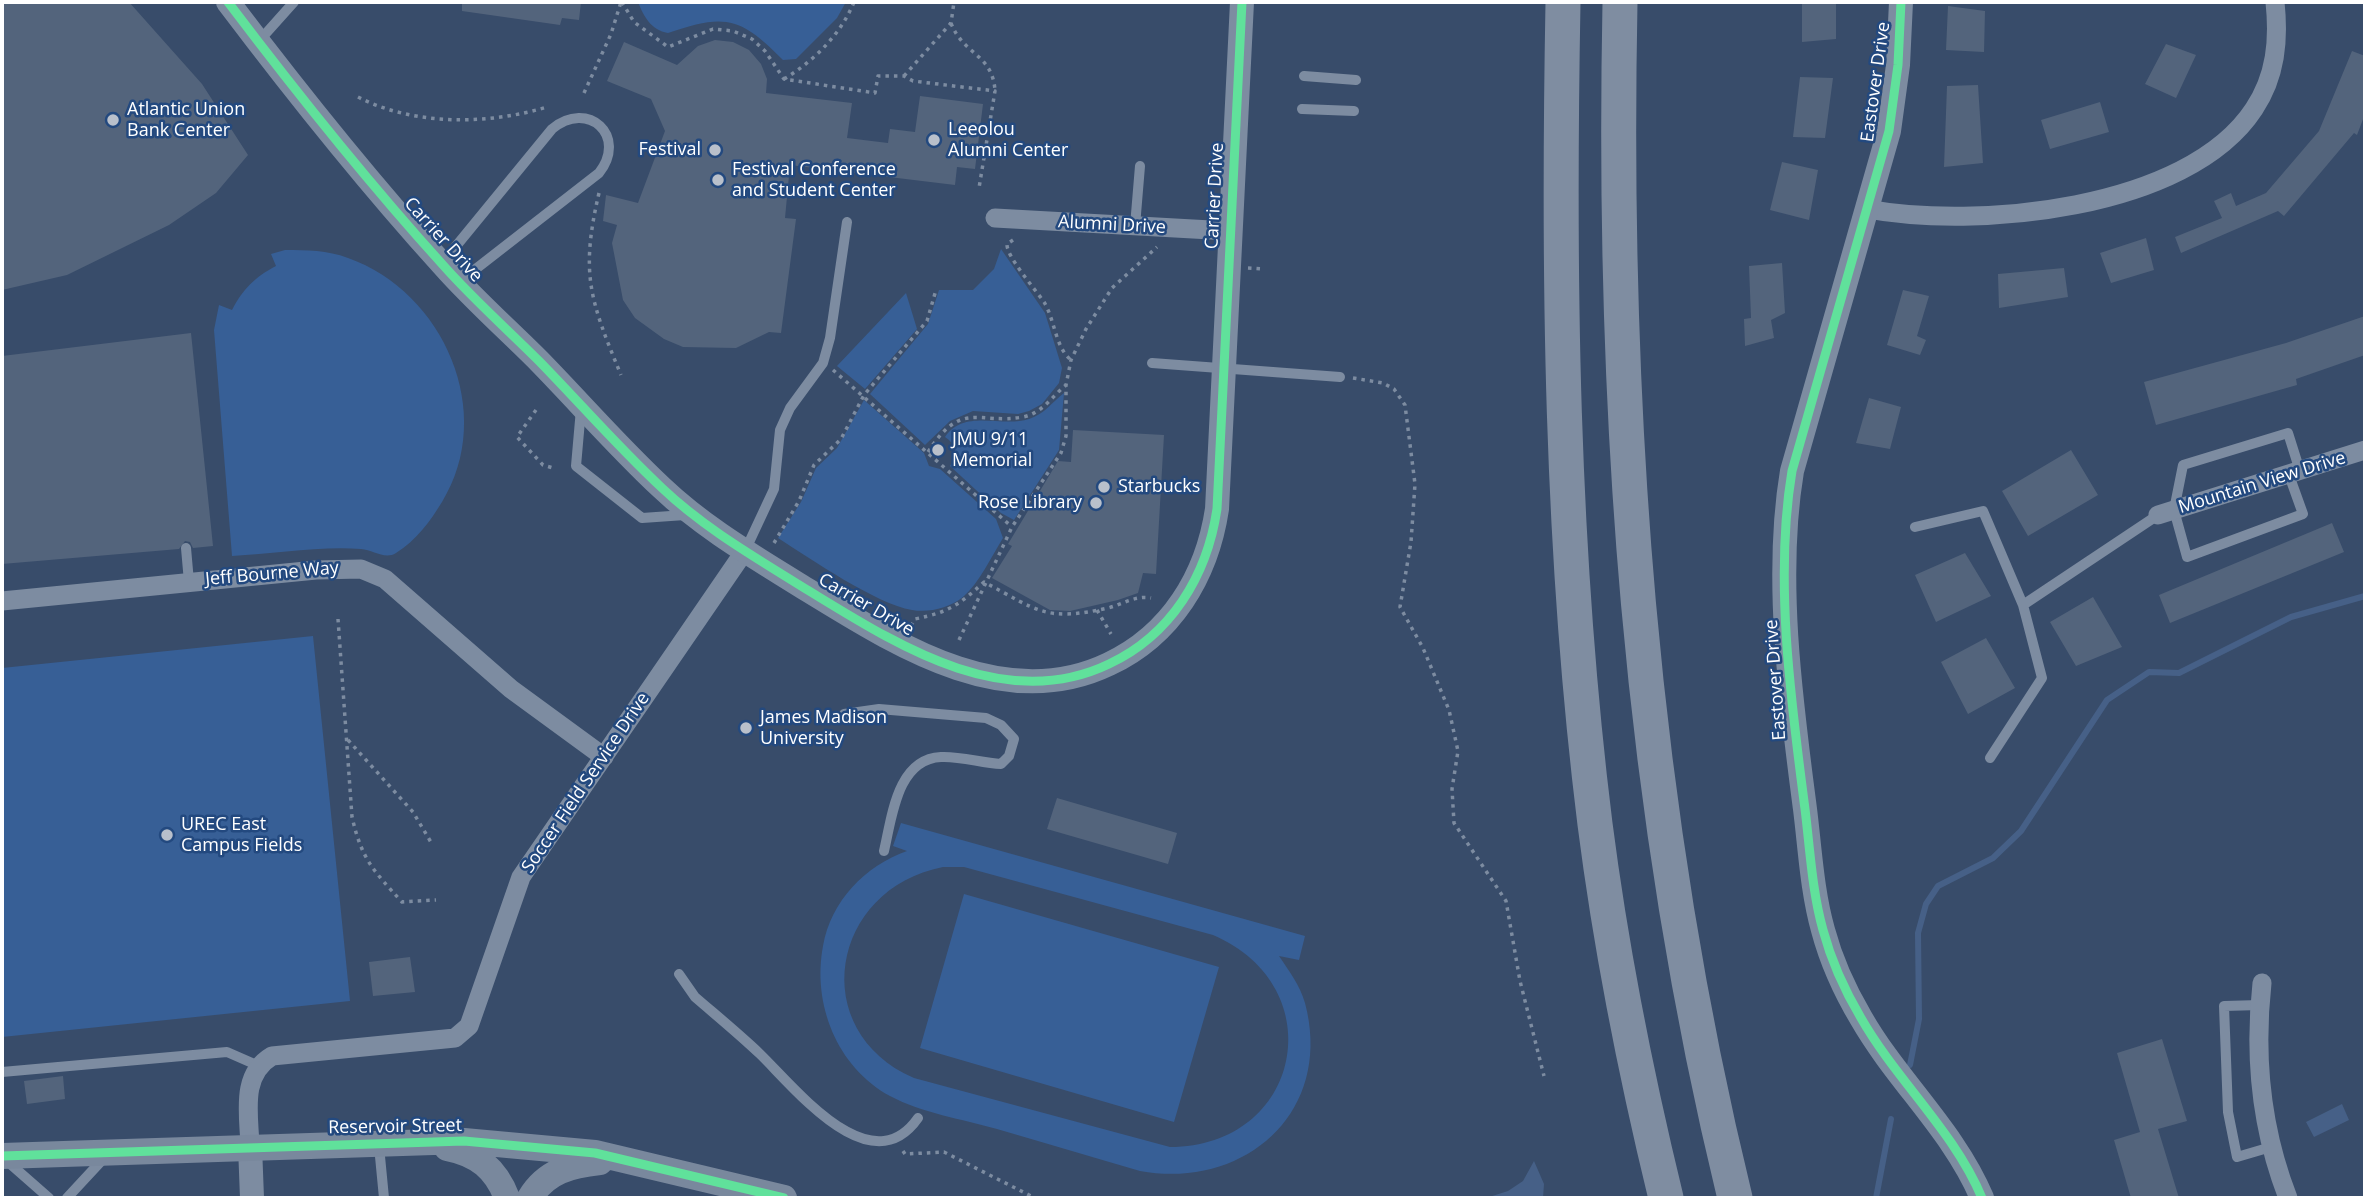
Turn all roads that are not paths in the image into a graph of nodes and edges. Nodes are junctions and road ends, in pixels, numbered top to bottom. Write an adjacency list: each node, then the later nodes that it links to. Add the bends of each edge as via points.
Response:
1 (228, 2): 8 (street, Carrier Drive)
2 (295, 2): 8 (lane)
3 (1242, 2): 18 (street, Carrier Drive)
4 (1563, 2): 59 (highway, via 1560,220 1565,443 1590,778 1613,941)
5 (1620, 2): 60 (highway, via 1620,250 1632,533 1644,675 1673,892)
6 (1900, 2): 14 (street, Eastover Drive, via 1889,131)
7 (2275, 2): 14 (street, via 2275,59 2259,102 2225,141 2179,170 2102,198 2034,212 1946,218)
8 (259, 41): 19 (street, Carrier Drive, via 347,155)
9 (1304, 76): 10 (lane)
10 (1356, 80)
11 (1302, 109): 12 (lane)
12 (1354, 111)
13 (1140, 166): 17 (lane)
14 (1867, 209): 61 (street, Eastover Drive, via 1786,505 1789,648 1798,758 1823,930 1841,977 1860,1018 1938,1124)
15 (995, 218): 17 (street, Alumni Drive)
16 (846, 222): 31 (lane, via 823,363 780,430 772,496)
17 (1135, 227): 18 (street, Alumni Drive)
18 (1229, 231): 22 (street, Carrier Drive)
19 (442, 264): 20 (street, Carrier Drive); 20 (lane, via 552,128 580,116 605,130 609,160 599,173)
20 (459, 282): 24 (street, Carrier Drive)
21 (1152, 363): 22 (lane)
22 (1222, 369): 23 (lane); 31 (street, Carrier Drive, via 1216,509 1200,571 1183,601 1156,632 1123,657 1092,672 1034,682 975,673 885,638)
23 (1340, 377)
24 (581, 405): 28 (street, Carrier Drive); 28 (lane, via 576,466 642,518)
25 (2365, 450): 26 (street, Mountain View Drive)
26 (2295, 473): 27 (street, Mountain View Drive); 27 (lane, via 2288,433 2183,465); 27 (lane, via 2303,514 2187,557)
27 (2166, 512): 34 (lane)
28 (693, 514): 31 (street, Carrier Drive)
29 (1915, 527): 34 (lane, via 1983,511)
30 (186, 548): 32 (lane)
31 (744, 552): 36 (street, Soccer Field Service Drive)
32 (189, 582): 33 (street, Jeff Bourne Way); 36 (street, Jeff Bourne Way, via 342,567 369,571 399,591 510,689)
33 (2, 601)
34 (2023, 605): 37 (lane, via 2042,678)
35 (844, 715): 38 (lane, via 879,709 986,718 1001,725 1013,739 1009,756 1001,764 943,757 923,760 896,797)
36 (604, 757): 42 (street, Soccer Field Service Drive, via 521,877 469,1026 455,1038 283,1052)
37 (1990, 758)
38 (884, 851)
39 (679, 974): 44 (lane, via 695,997 836,1127 867,1141 896,1140)
40 (2262, 982): 41 (street)
41 (2260, 1006): 48 (street, via 2259,1067); 48 (lane, via 2224,1006 2228,1112 2237,1157)
42 (259, 1066): 43 (lane, via 227,1052); 47 (street, via 248,1091)
43 (2, 1072)
44 (918, 1118)
45 (415, 1141): 46 (main road, Reservoir Street); 51 (main road, Reservoir Street, via 529,1145); 56 (main road, via 481,1160 495,1172)
46 (379, 1142): 47 (main road, Reservoir Street); 55 (lane)
47 (250, 1146): 49 (main road, Reservoir Street); 54 (street)
48 (2271, 1147): 62 (street)
49 (110, 1152): 50 (main road, Reservoir Street); 53 (lane)
50 (2, 1157): 52 (lane)
51 (625, 1159): 57 (main road, via 566,1167 543,1181); 58 (main road, Reservoir Street)
52 (48, 1198)
53 (67, 1198)
54 (252, 1198)
55 (384, 1198)
56 (507, 1198)
57 (530, 1198)
58 (784, 1198)
59 (1665, 1198)
60 (1735, 1198)
61 (1982, 1198)
62 (2288, 1198)

